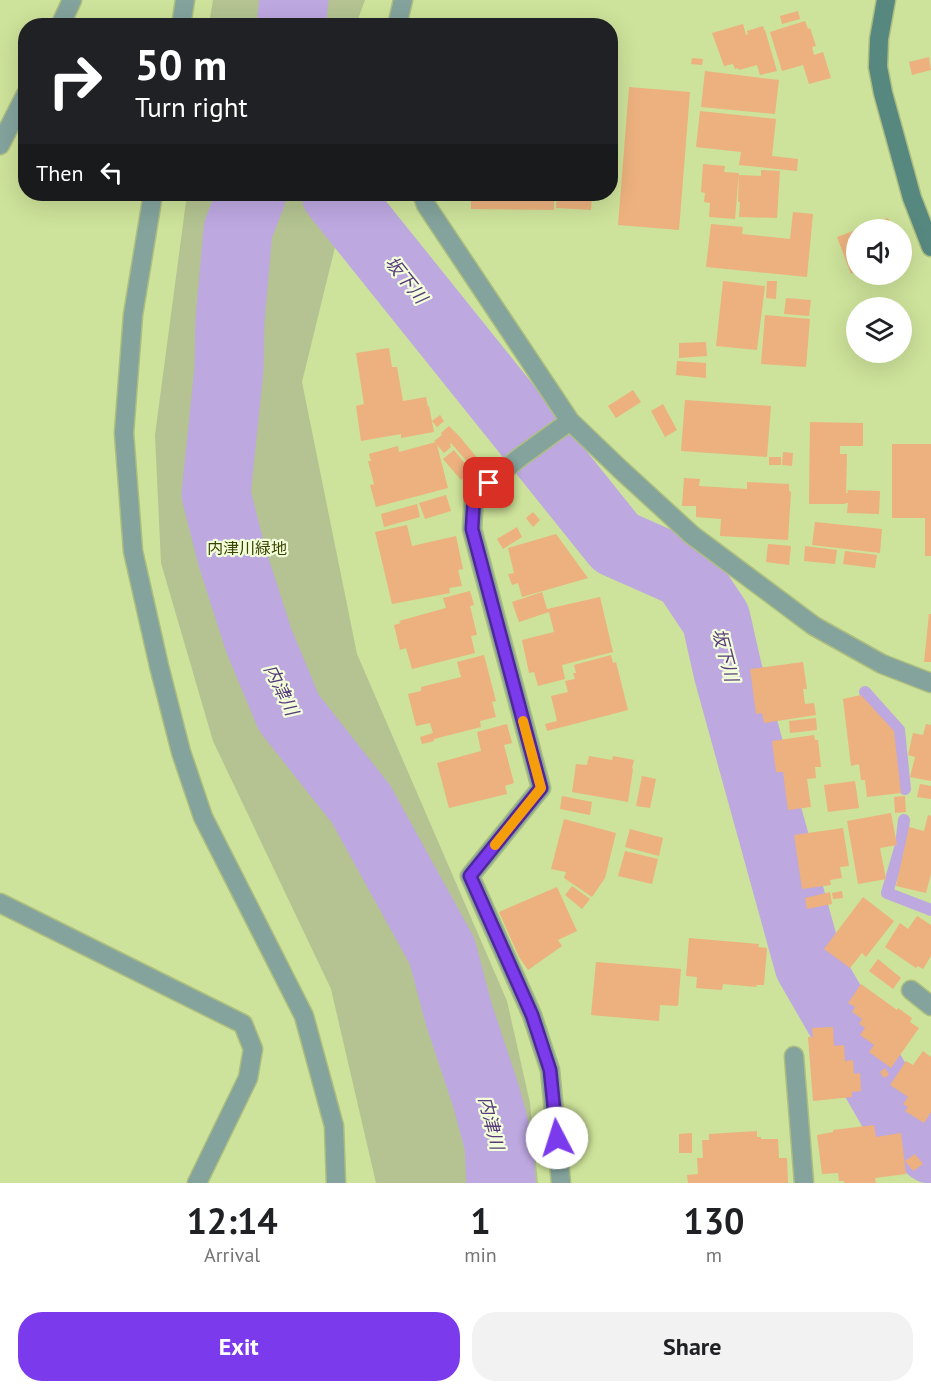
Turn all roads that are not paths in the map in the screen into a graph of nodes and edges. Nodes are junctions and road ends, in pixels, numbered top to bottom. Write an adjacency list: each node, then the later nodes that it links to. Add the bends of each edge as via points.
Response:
1 (72, 0): 5 (street)
2 (185, 0): 6 (street)
3 (403, 0): 7 (street)
4 (886, 0): 12 (street, via 878,67 912,198)
5 (64, 18)
6 (182, 18)
7 (399, 18)
8 (18, 110): 9 (street)
9 (0, 145)
10 (152, 201): 20 (street, via 133,315 124,433 133,551 181,752 203,817 304,1016 334,1126)
11 (425, 201): 13 (street)
12 (931, 247)
13 (565, 425): 14 (street, via 692,535 814,626 882,664); 21 (street, via 474,495 472,529 541,788 470,876 532,1015 550,1070)
14 (931, 683)
15 (0, 903): 19 (street, via 243,1024 253,1049 248,1078)
16 (911, 990): 17 (street)
17 (931, 1006)
18 (794, 1056): 22 (street)
19 (197, 1183)
20 (336, 1183)
21 (561, 1183)
22 (804, 1183)

